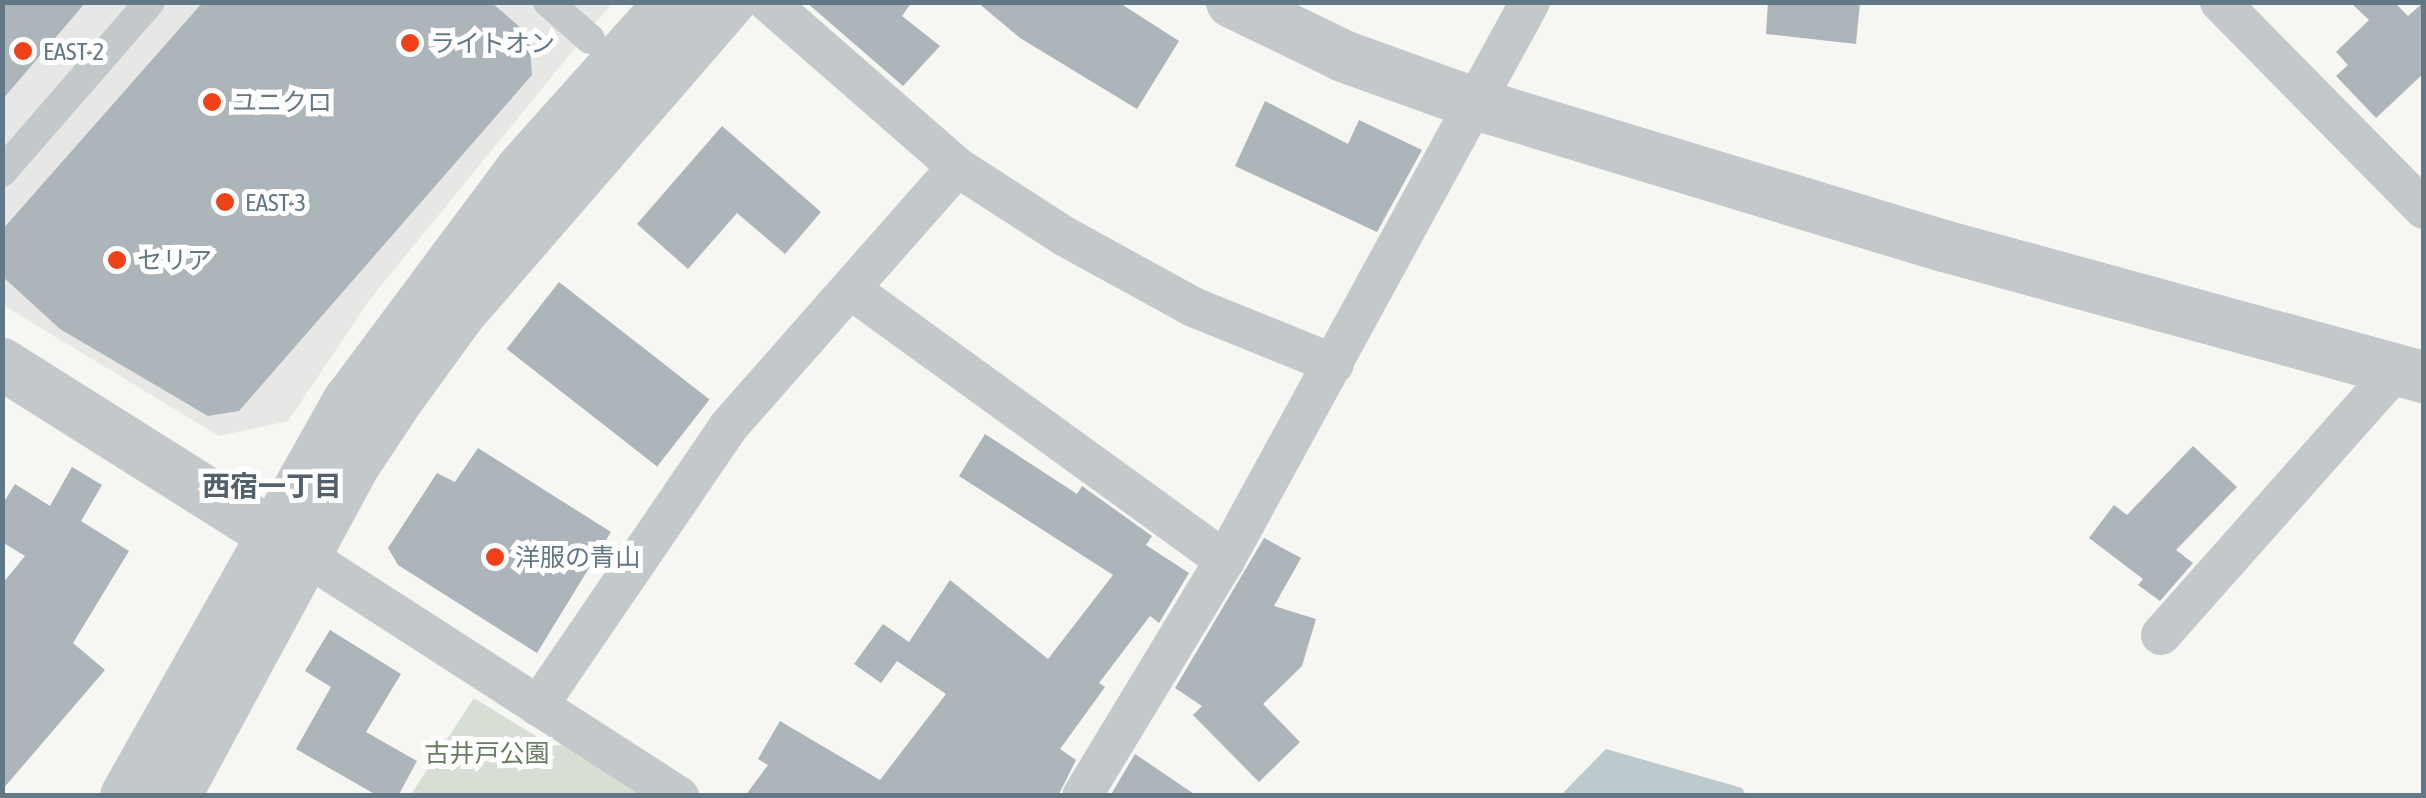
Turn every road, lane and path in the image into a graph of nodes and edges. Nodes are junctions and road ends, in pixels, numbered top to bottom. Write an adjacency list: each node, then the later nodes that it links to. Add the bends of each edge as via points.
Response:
1 (150, 2): 12 (street)
2 (548, 2): 9 (street)
3 (671, 2): 18 (street, via 458,248 348,400)
4 (730, 2): 18 (street, via 442,336 352,468)
5 (768, 2): 11 (street)
6 (1232, 2): 10 (street, via 1342,56)
7 (1530, 2): 10 (street)
8 (2220, 2): 13 (street)
9 (590, 39)
10 (1476, 104): 16 (street); 17 (street, via 1944,246)
11 (956, 167): 14 (street); 16 (street, via 1193,307)
12 (2, 172)
13 (2424, 210)
14 (850, 289): 19 (street); 21 (street, via 728,427)
15 (2, 364): 18 (street)
16 (1334, 364): 19 (street)
17 (2409, 374): 20 (street)
18 (289, 544): 21 (street); 22 (street); 23 (street)
19 (1226, 560): 25 (street)
20 (2160, 636)
21 (538, 706): 24 (street)
22 (126, 796)
23 (175, 796)
24 (680, 796)
25 (1082, 796)

